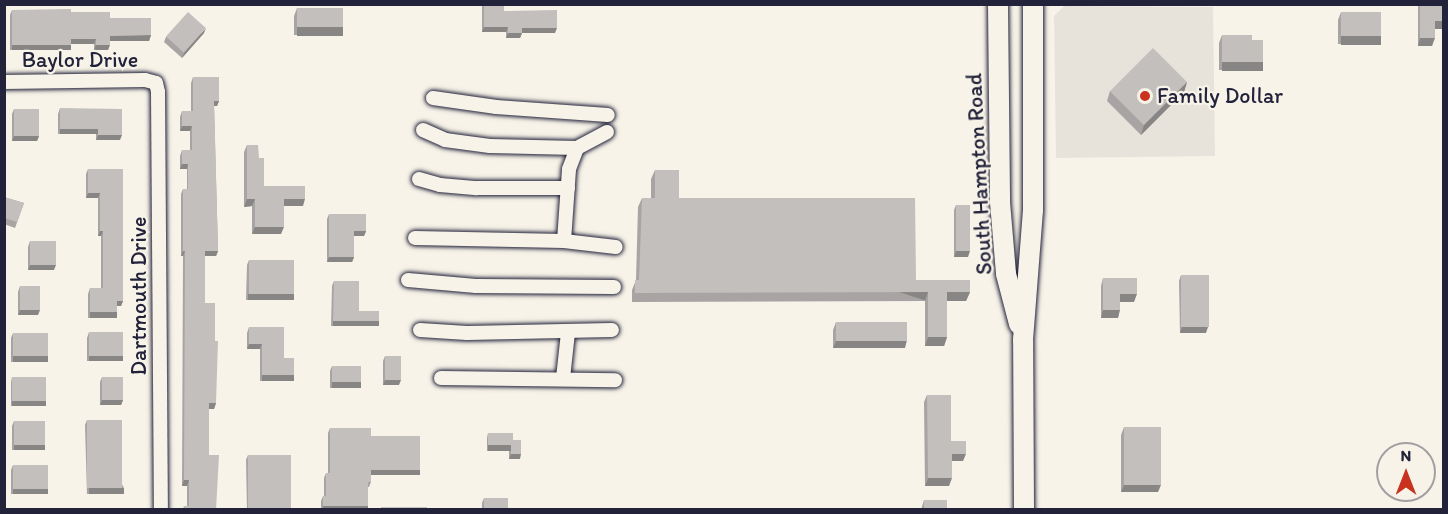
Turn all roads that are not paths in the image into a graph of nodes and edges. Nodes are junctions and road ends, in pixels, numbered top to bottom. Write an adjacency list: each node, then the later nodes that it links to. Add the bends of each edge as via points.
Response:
1 (998, 4): 20 (main road, South Hampton Road, via 1000,202 1006,274)
2 (1033, 4): 20 (main road, South Hampton Road, via 1033,210)
3 (4, 82): 4 (street, Baylor Drive)
4 (156, 83): 24 (street, Dartmouth Drive)
5 (434, 98): 6 (street)
6 (608, 115)
7 (423, 130): 9 (street, via 445,140 490,146)
8 (608, 132): 9 (street)
9 (577, 148): 11 (street, via 569,169)
10 (419, 179): 11 (street, via 477,188)
11 (568, 188): 13 (street)
12 (415, 238): 13 (street)
13 (564, 241): 14 (street)
14 (616, 247)
15 (408, 279): 16 (street, via 476,286)
16 (614, 286)
17 (420, 330): 19 (street)
18 (612, 330): 19 (street)
19 (568, 333): 22 (street)
20 (1023, 340): 25 (main road, South Hampton Road)
21 (441, 378): 22 (street)
22 (563, 378): 23 (street)
23 (615, 380)
24 (161, 510)
25 (1024, 510)

